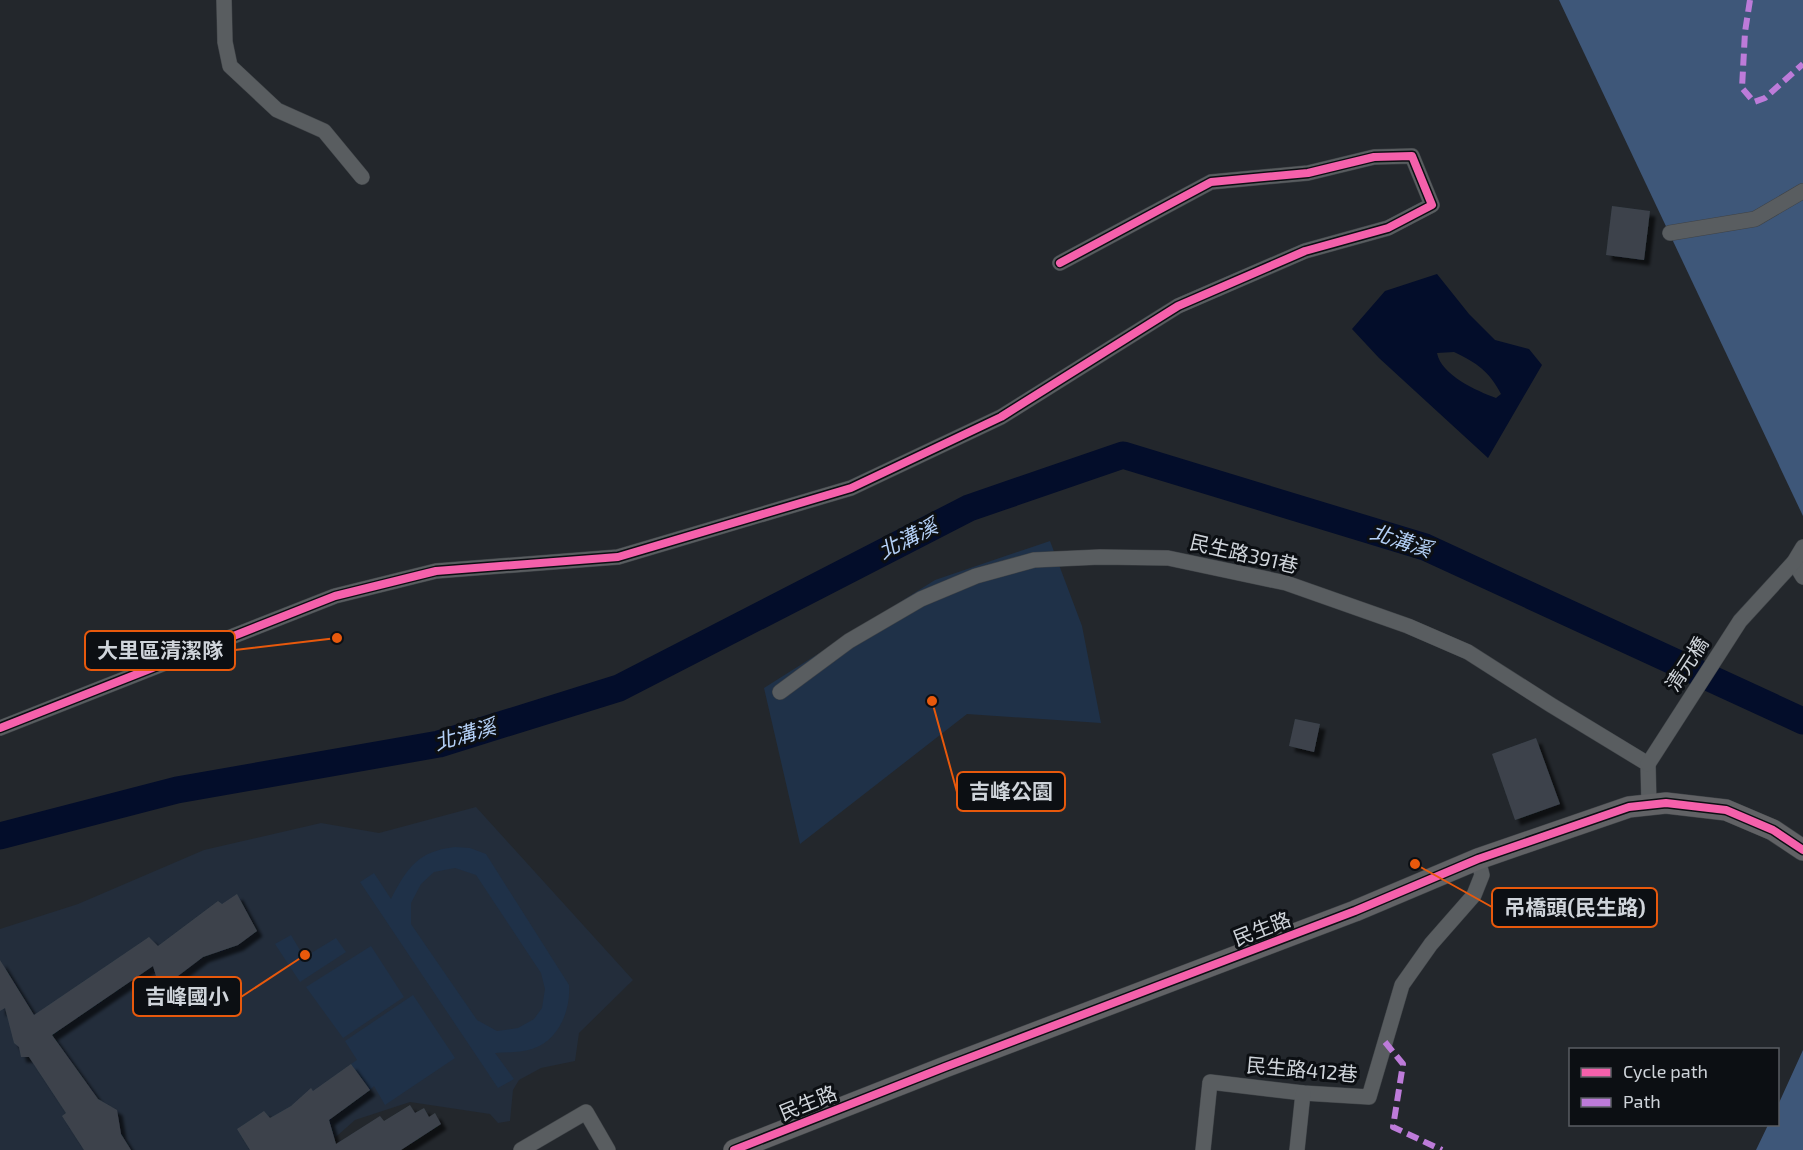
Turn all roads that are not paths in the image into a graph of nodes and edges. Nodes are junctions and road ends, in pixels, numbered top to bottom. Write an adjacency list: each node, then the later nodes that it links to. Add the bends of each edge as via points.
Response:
1 (224, 0): 2 (street, via 230,66 277,110 324,131)
2 (362, 177)
3 (1803, 191): 4 (street, via 1755,219)
4 (1670, 233)
5 (1060, 263): 10 (street, via 1211,182 1308,172 1374,157 1412,156 1432,205 1388,228 1305,251 1178,306 1001,417 852,488 618,557 436,571 335,596)
6 (1803, 547): 7 (street, 清元橋)
7 (1794, 562): 8 (street); 11 (street, 清元橋, via 1736,628)
8 (1803, 577)
9 (780, 692): 11 (street, 民生路391巷, via 858,636 921,598 976,576 1034,560 1168,558 1286,583 1468,651)
10 (0, 728)
11 (1648, 764): 12 (street)
12 (1649, 805): 13 (street, 民生路, via 1666,803 1726,810 1773,830); 14 (street, 民生路, via 1629,807)
13 (1803, 850)
14 (1478, 859): 15 (street, 民生路412巷, via 1482,875 1474,895 1402,985 1369,1097); 18 (street, 民生路, via 1355,911)
15 (1303, 1093): 19 (street, 民生路412巷, via 1210,1082); 20 (street)
16 (520, 1150): 17 (street, via 586,1112)
17 (608, 1150)
18 (734, 1150)
19 (1203, 1150)
20 (1297, 1150)

